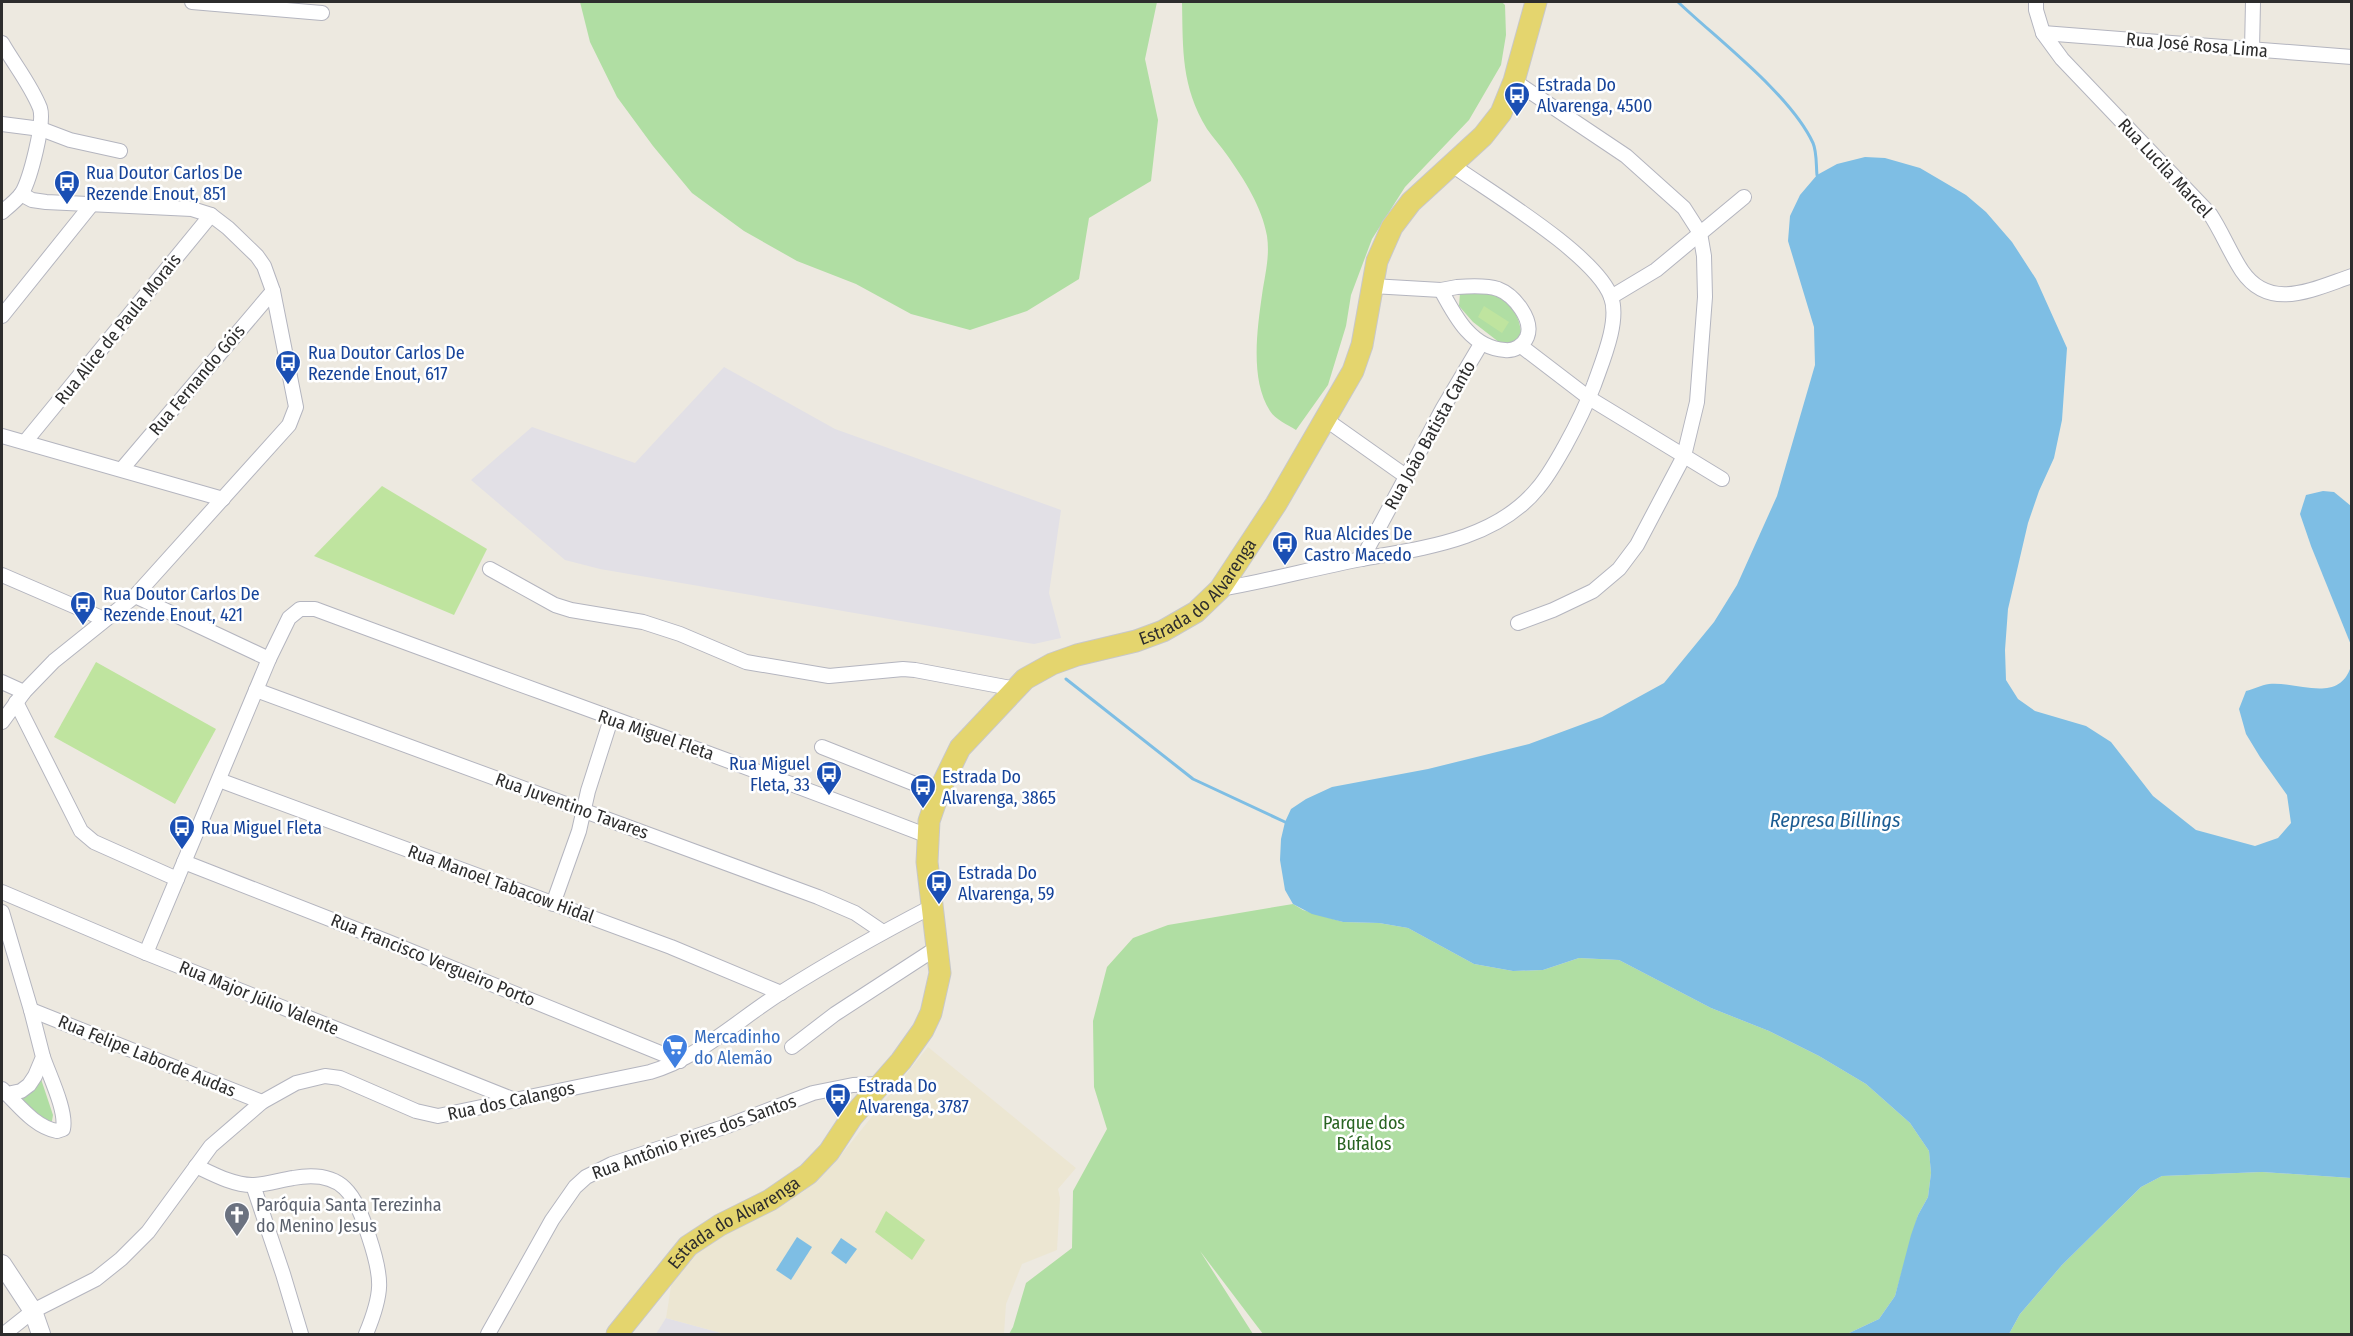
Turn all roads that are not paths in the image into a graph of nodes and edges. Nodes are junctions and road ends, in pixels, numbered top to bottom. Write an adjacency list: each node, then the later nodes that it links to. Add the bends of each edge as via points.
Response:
1 (192, 2): 5 (street)
2 (1536, 2): 10 (main road, Estrada do Alvarenga)
3 (2036, 2): 6 (street, Rua Lucila Marcel)
4 (2253, 2): 8 (street)
5 (322, 14)
6 (2043, 33): 8 (street, Rua José Rosa Lima); 21 (street, Rua Lucila Marcel, via 2087,88 2210,214 2252,284 2262,291 2280,294)
7 (2, 43): 12 (street, via 39,108)
8 (2252, 50): 9 (street, Rua José Rosa Lima)
9 (2352, 57)
10 (1514, 81): 14 (main road, Estrada do Alvarenga, via 1501,113); 20 (street, via 1626,156 1684,208)
11 (2, 124): 12 (street)
12 (41, 129): 13 (street); 15 (street)
13 (120, 151)
14 (1452, 165): 22 (main road, Estrada do Alvarenga, via 1411,202 1392,226 1377,261); 25 (street, via 1572,251)
15 (21, 194): 17 (street, via 36,201); 18 (street)
16 (1744, 197): 20 (street)
17 (92, 204): 19 (street, via 192,209); 26 (street)
18 (2, 213)
19 (211, 215): 24 (street, via 257,256); 32 (street, Rua Alice de Paula Morais)
20 (1700, 233): 25 (street, via 1656,270); 33 (street, via 1705,297 1702,348 1697,402)
21 (2352, 276)
22 (1372, 286): 23 (street); 30 (main road, Estrada do Alvarenga, via 1362,345 1353,371)
23 (1441, 290): 27 (street, via 1463,326); 28 (street, via 1484,287 1506,292 1522,311 1526,324 1528,336)
24 (273, 291): 34 (street, Rua Fernando Góis); 37 (street, via 296,400 295,414)
25 (1611, 297): 29 (street, via 1611,328)
26 (2, 316)
27 (1481, 344): 28 (street, via 1510,351); 35 (street, Rua João Batista Canto)
28 (1521, 346): 29 (street)
29 (1589, 398): 33 (street); 38 (street, via 1538,489 1499,521 1438,543)
30 (1325, 419): 35 (street); 41 (main road, Estrada do Alvarenga)
31 (2, 436): 32 (street)
32 (25, 442): 34 (street)
33 (1684, 456): 36 (street); 44 (street, via 1637,545 1619,569 1593,591)
34 (122, 469): 37 (street)
35 (1407, 477): 38 (street, Rua João Batista Canto)
36 (1722, 479)
37 (223, 499): 42 (street)
38 (1362, 559): 41 (street)
39 (490, 569): 47 (street, via 571,610 643,622 763,666 829,676 915,670)
40 (2, 575): 43 (street)
41 (1220, 589): 47 (main road, Estrada do Alvarenga, via 1196,612 1163,631 1062,660 1025,679)
42 (135, 596): 43 (street); 45 (street)
43 (104, 619): 49 (street, via 54,661)
44 (1518, 623)
45 (269, 659): 48 (street, Rua Miguel Fleta); 50 (street, Rua Miguel Fleta, via 290,618 300,609 315,609)
46 (2, 682): 49 (street)
47 (1016, 689): 54 (main road, Estrada do Alvarenga, via 960,748)
48 (256, 690): 53 (street, Rua Miguel Fleta); 55 (street, Rua Juventino Tavares)
49 (20, 697): 51 (street); 58 (street, via 81,831 94,842)
50 (611, 719): 55 (street); 56 (street, Rua Miguel Fleta)
51 (2, 722)
52 (822, 747): 54 (street)
53 (219, 780): 57 (street, Rua Miguel Fleta); 60 (street, Rua Manoel Tabacow Hidal)
54 (938, 793): 56 (main road, Estrada do Alvarenga)
55 (584, 811): 60 (street); 63 (street, Rua Juventino Tavares, via 834,903)
56 (927, 836): 61 (main road, Estrada do Alvarenga)
57 (184, 862): 58 (street, Rua Miguel Fleta); 70 (street, Rua Francisco Vergueiro Porto)
58 (177, 879): 65 (street, Rua Miguel Fleta)
59 (2, 892): 65 (street, Rua Major Júlio Valente)
60 (553, 903): 66 (street, Rua Manoel Tabacow Hidal)
61 (933, 906): 63 (street, Rua dos Calangos); 64 (main road, Estrada do Alvarenga)
62 (2, 912): 67 (street)
63 (883, 932): 66 (street, Rua dos Calangos)
64 (938, 947): 68 (street); 71 (main road, Estrada do Alvarenga, via 940,973 931,1013 912,1046)
65 (146, 952): 73 (street, Rua Major Júlio Valente)
66 (781, 993): 70 (street, Rua dos Calangos)
67 (31, 1010): 69 (street); 74 (street, Rua Felipe Laborde Audas)
68 (792, 1047)
69 (43, 1057): 72 (street, via 28,1085 21,1091); 72 (street, via 64,1121 63,1129 46,1128)
70 (680, 1061): 73 (street, Rua dos Calangos, via 650,1072)
71 (879, 1084): 83 (street, Rua Antônio Pires dos Santos, via 813,1093 612,1164 586,1177 552,1220); 84 (main road, Estrada do Alvarenga, via 808,1174 688,1246)
72 (4, 1091)
73 (517, 1101): 74 (street, Rua dos Calangos, via 429,1116 340,1077 325,1076 296,1083)
74 (262, 1102): 75 (street, Rua dos Calangos, via 211,1146)
75 (196, 1166): 76 (street, via 229,1180); 78 (street, Rua dos Calangos, via 148,1232 121,1259 96,1279)
76 (254, 1185): 81 (street); 82 (street, via 322,1176 349,1191 379,1268 379,1296)
77 (2, 1264): 78 (main road)
78 (33, 1311): 79 (street, Rua dos Calangos); 80 (main road)
79 (4, 1335)
80 (41, 1335)
81 (301, 1335)
82 (366, 1335)
83 (488, 1335)
84 (616, 1335)

